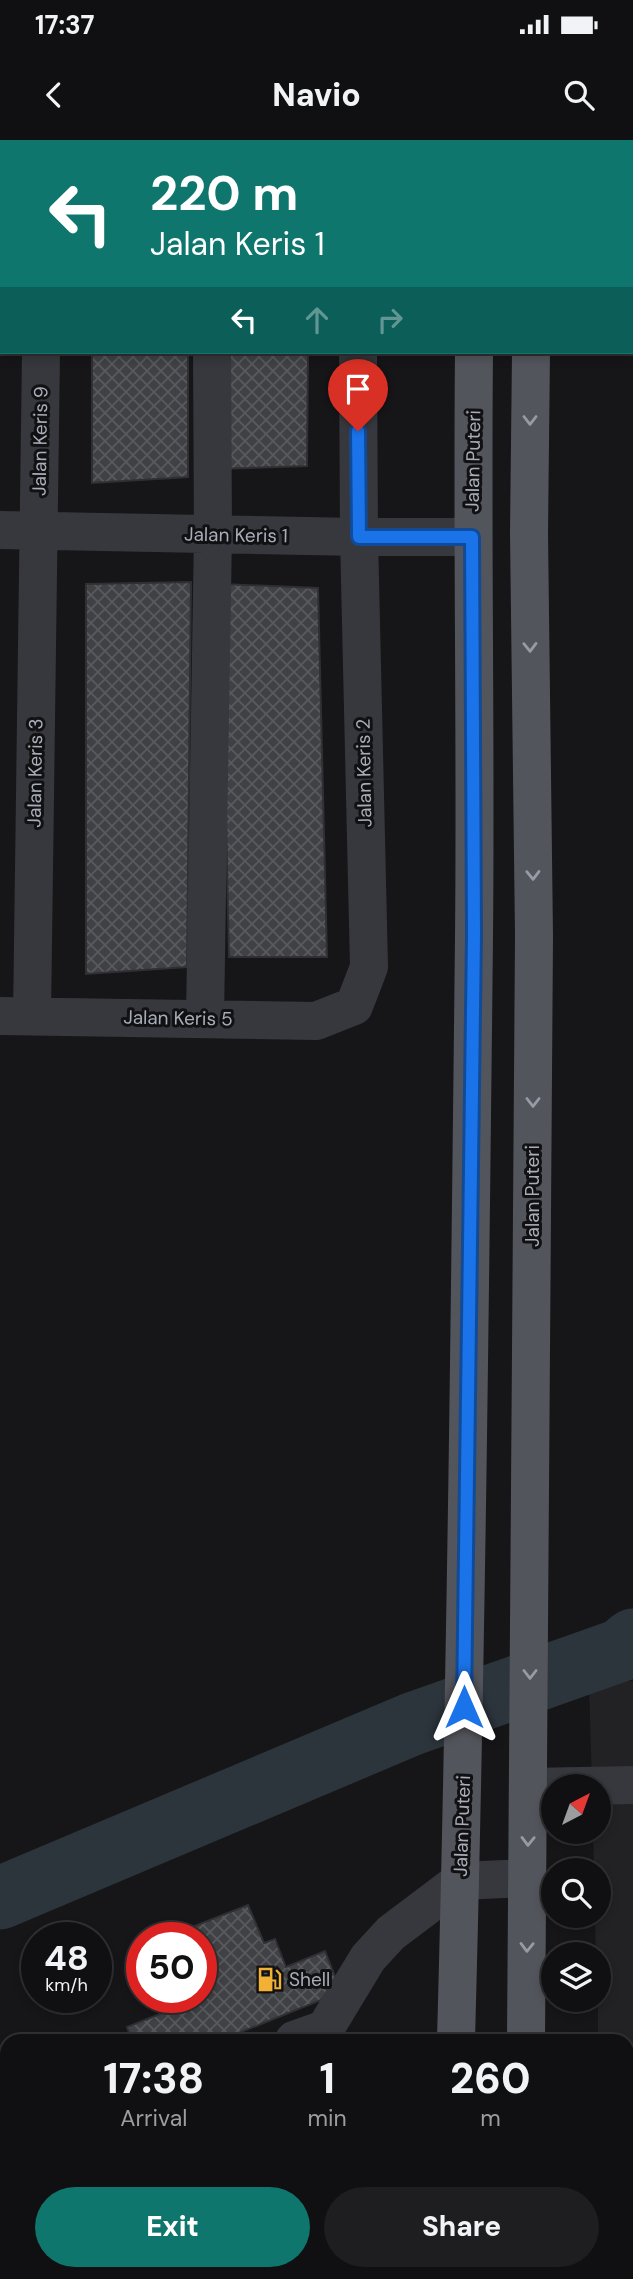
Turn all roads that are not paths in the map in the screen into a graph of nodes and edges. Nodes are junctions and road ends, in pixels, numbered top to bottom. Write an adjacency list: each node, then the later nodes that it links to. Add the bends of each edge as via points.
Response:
1 (41, 354): 7 (street, Jalan Keris 9)
2 (212, 354): 8 (street)
3 (358, 354): 9 (street, Jalan Keris 2)
4 (474, 354): 10 (main road, Jalan Puteri)
5 (531, 354): 12 (main road, Jalan Puteri, one-way to 12)
6 (0, 530): 7 (street, Jalan Keris 1)
7 (38, 530): 8 (street, Jalan Keris 1); 14 (street, Jalan Keris 3)
8 (213, 534): 9 (street, Jalan Keris 1); 15 (street)
9 (359, 537): 10 (street, Jalan Keris 1); 13 (street, Jalan Keris 2, via 369,967)
10 (472, 537): 11 (main road, Jalan Puteri)
11 (474, 934): 12 (main road); 19 (main road, Jalan Puteri)
12 (534, 936): 16 (main road, Jalan Puteri, one-way to 16)
13 (354, 1006): 15 (street, Jalan Keris 5, via 316,1021)
14 (16, 1016): 15 (street, Jalan Keris 5)
15 (205, 1018)
16 (529, 1770): 17 (street); 18 (main road, Jalan Puteri, one-way to 18)
17 (633, 1785)
18 (528, 1878): 19 (street); 22 (main road, Jalan Puteri, one-way to 22)
19 (460, 1881): 20 (street, via 391,1933 368,1958); 21 (main road, Jalan Puteri)
20 (318, 2034)
21 (456, 2034)
22 (526, 2034)

